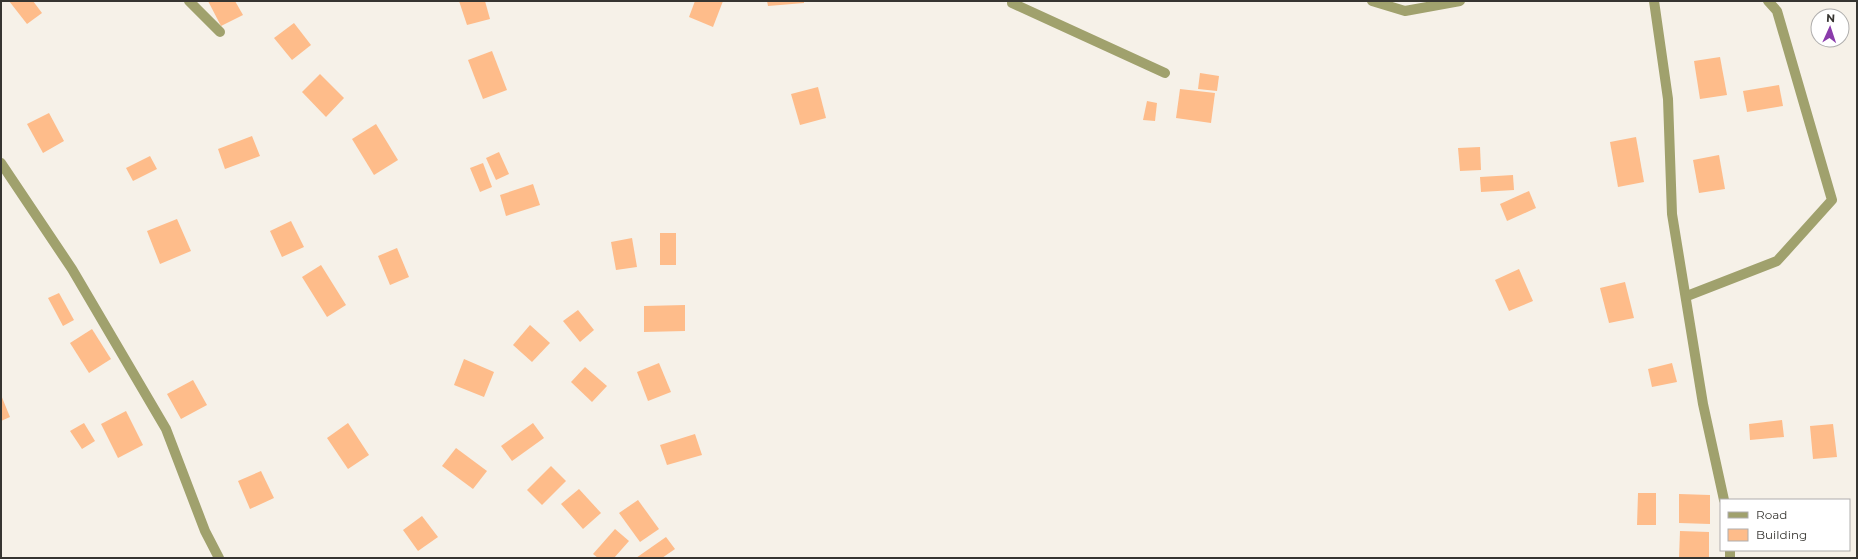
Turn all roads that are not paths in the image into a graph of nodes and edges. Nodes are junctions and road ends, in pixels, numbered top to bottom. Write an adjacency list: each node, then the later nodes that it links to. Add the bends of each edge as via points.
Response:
1 (189, 1): 7 (street)
2 (1012, 1): 8 (street)
3 (1372, 1): 4 (street, via 1405,11)
4 (1460, 1)
5 (1654, 1): 10 (street, via 1668,99 1672,214)
6 (1768, 1): 10 (street, via 1777,11 1832,200 1777,261)
7 (220, 32)
8 (1165, 73)
9 (1, 163): 12 (street, via 72,269 166,429 205,531)
10 (1686, 296): 11 (street, via 1703,404)
11 (1724, 499)
12 (219, 558)

